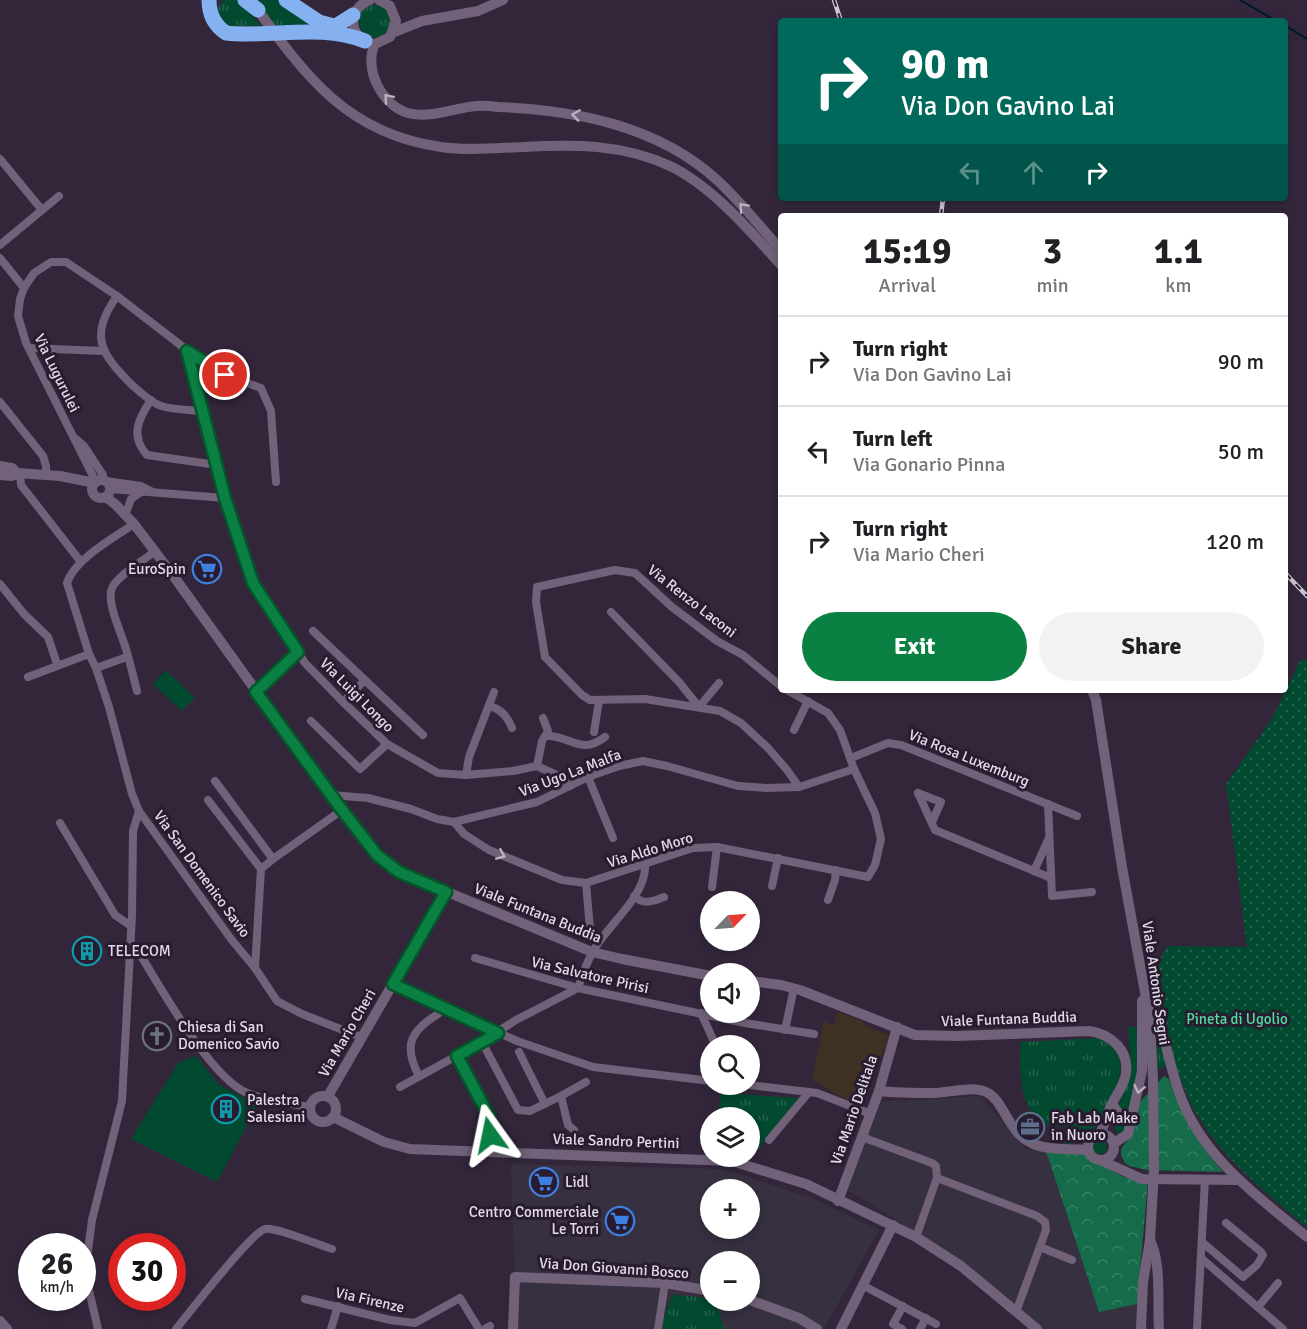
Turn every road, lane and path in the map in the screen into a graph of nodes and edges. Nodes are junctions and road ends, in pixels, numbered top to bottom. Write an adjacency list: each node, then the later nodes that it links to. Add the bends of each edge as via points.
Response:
1 (208, 0): 11 (highway)
2 (217, 0): 11 (highway)
3 (245, 0): 8 (highway)
4 (286, 0): 13 (highway)
5 (370, 0): 9 (main road)
6 (380, 0): 10 (main road)
7 (503, 0): 12 (main road, via 478,11)
8 (254, 5): 22 (main road, via 310,78 330,98 363,120 408,139 441,147 584,145 644,156 671,167 717,199)
9 (356, 8): 13 (highway); 15 (main road, via 353,27 360,38)
10 (393, 10): 12 (main road); 14 (main road)
11 (212, 18): 13 (highway, via 221,30 232,33)
12 (423, 21): 14 (main road)
13 (330, 29): 15 (highway)
14 (394, 32): 15 (main road, via 386,40)
15 (370, 42): 20 (main road, one-way to 15, via 717,180 639,131 593,117 527,108 477,106 419,115 406,113 394,105 377,83 370,60)
16 (0, 159): 18 (street)
17 (59, 196): 18 (street)
18 (42, 210): 19 (street)
19 (0, 245)
20 (778, 247)
21 (0, 258): 23 (street)
22 (778, 262)
23 (24, 288): 24 (street, via 34,273 51,262 66,262); 25 (street, Via Lugurulei, via 18,316)
24 (117, 296): 26 (street, via 100,327); 27 (street)
25 (28, 348): 26 (street); 31 (street, Via Lugurulei)
26 (103, 351): 28 (street)
27 (187, 351): 30 (street, Via Luigi Longo); 39 (street, via 225,375 261,388 271,411)
28 (151, 400): 30 (street, via 160,405); 33 (street, via 136,431 139,447 147,455)
29 (0, 402): 37 (street, via 43,456)
30 (203, 411): 33 (street, Via Luigi Longo)
31 (75, 438): 32 (street, Via Lugurulei); 40 (street, Via Lugurulei, via 103,475)
32 (88, 464): 38 (street); 40 (street, Via Lugurulei)
33 (217, 465): 43 (street, Via Luigi Longo)
34 (0, 466): 35 (main road)
35 (19, 473): 36 (main road); 37 (main road); 47 (street, via 21,485)
36 (0, 475)
37 (50, 477): 38 (main road); 40 (main road, via 62,483)
38 (75, 480): 40 (main road)
39 (276, 483)
40 (102, 487): 41 (street, via 141,486); 42 (street); 44 (main road, Viale Funtana Buddia); 45 (main road, Viale Funtana Buddia)
41 (151, 491): 42 (street); 43 (street)
42 (141, 492): 44 (street, via 131,499)
43 (225, 498): 51 (street, Via Luigi Longo, via 253,583)
44 (126, 510): 45 (main road, Viale Funtana Buddia)
45 (134, 524): 46 (main road, Viale Funtana Buddia); 47 (street, Via San Domenico Savio)
46 (154, 552): 53 (street, via 112,588 112,605); 62 (main road, Viale Funtana Buddia)
47 (81, 562): 52 (street, Via San Domenico Savio, via 70,573 67,584)
48 (0, 584): 54 (street, via 48,637)
49 (610, 612): 60 (street)
50 (313, 632): 57 (street)
51 (298, 652): 62 (street); 68 (street, Via Luigi Longo)
52 (89, 654): 54 (street); 55 (street, Via San Domenico Savio)
53 (127, 657): 55 (street); 61 (street)
54 (57, 664): 56 (street)
55 (96, 668): 93 (street, Via San Domenico Savio)
56 (28, 677)
57 (365, 680): 68 (street); 77 (street)
58 (719, 683): 71 (street)
59 (778, 684): 66 (street, Via Renzo Laconi, via 672,607 634,573 615,570 537,587 545,657 582,695)
60 (682, 687): 69 (street, via 684,697); 71 (street)
61 (137, 691)
62 (256, 692): 89 (main road, Viale Funtana Buddia)
63 (494, 692): 70 (street)
64 (793, 693): 67 (street)
65 (1093, 693): 127 (main road, Viale Antonio Segni)
66 (599, 701): 69 (street, via 645,699); 76 (street)
67 (808, 701): 75 (street); 81 (street, via 828,713)
68 (343, 702): 80 (street, Via Luigi Longo)
69 (679, 705): 71 (street)
70 (489, 706): 74 (street, via 504,714); 84 (street)
71 (699, 707): 88 (street, via 720,711 741,723)
72 (543, 718): 78 (street)
73 (311, 721): 80 (street, via 360,769)
74 (513, 728)
75 (794, 730)
76 (594, 732)
77 (423, 735)
78 (546, 736): 79 (street, via 586,745); 82 (street)
79 (605, 736)
80 (387, 744): 84 (street, Via Luigi Longo, via 438,773)
81 (851, 758): 83 (street); 91 (street, Via Rosa Luxemburg, via 888,743 901,745)
82 (537, 766): 84 (street, Via Luigi Longo); 87 (street, via 561,777)
83 (854, 769): 88 (street, Via Ugo La Malfa); 105 (street, Via Aldo Moro, via 875,813 881,838 868,877)
84 (466, 775)
85 (588, 777): 87 (street, Via Ugo La Malfa); 88 (street, Via Ugo La Malfa, via 643,761 738,786); 99 (street)
86 (215, 781): 102 (street)
87 (570, 786): 96 (street, Via Ugo La Malfa, via 537,802)
88 (800, 787)
89 (331, 795): 92 (main road, Viale Funtana Buddia); 96 (street, Via Ugo La Malfa, via 368,798)
90 (208, 800): 104 (street)
91 (1048, 804): 94 (street, Via Rosa Luxemburg); 98 (street)
92 (342, 810): 102 (street); 111 (main road, Viale Funtana Buddia, via 384,861 399,872)
93 (139, 811): 116 (street, via 133,831); 121 (street, Via San Domenico Savio)
94 (1077, 816)
95 (60, 822): 116 (street, via 115,915)
96 (454, 822): 108 (street, Via Aldo Moro, one-way to 108, via 464,834 489,850 562,880)
97 (932, 822): 97 (street, via 918,793 941,802); 106 (street, via 935,830)
98 (1050, 837): 106 (street); 107 (street)
99 (613, 838)
100 (717, 847): 101 (street, Via Aldo Moro); 103 (street, Via Aldo Moro, via 693,848); 110 (street)
101 (778, 858): 105 (street, Via Aldo Moro); 109 (street)
102 (273, 859): 104 (street)
103 (645, 865): 108 (street, Via Aldo Moro); 113 (street)
104 (261, 869): 121 (street)
105 (836, 870): 115 (street)
106 (1034, 871): 107 (street)
107 (1051, 878): 112 (street, via 1052,896)
108 (586, 884): 117 (street)
109 (772, 886)
110 (712, 887)
111 (446, 892): 119 (main road, Viale Funtana Buddia); 124 (main road, Via Mario Cheri)
112 (1092, 892)
113 (634, 896): 114 (street, via 647,903); 119 (street)
114 (664, 897)
115 (828, 900)
116 (131, 926): 118 (street)
117 (588, 934)
118 (129, 945): 152 (street, via 141,956 200,1048 225,1076 245,1092); 194 (street, via 122,1101 92,1220 85,1273)
119 (592, 952): 122 (main road, Viale Funtana Buddia); 125 (street)
120 (475, 958): 125 (street, Via Salvatore Pirisi)
121 (255, 968): 135 (street, Via San Domenico Savio, via 277,1001)
122 (700, 974)
123 (760, 983): 126 (main road, Viale Funtana Buddia)
124 (393, 984): 133 (street); 135 (main road, Via Mario Cheri)
125 (578, 988): 128 (street, Via Salvatore Pirisi); 133 (street)
126 (794, 988): 131 (main road, Viale Funtana Buddia); 132 (street)
127 (1145, 990): 140 (main road); 142 (main road, Viale Antonio Segni); 155 (main road, one-way to 155, via 1141,1002 1142,1071)
128 (700, 1013)
129 (438, 1014): 139 (street, via 418,1027 411,1043 412,1063)
130 (750, 1023): 132 (street, Via Salvatore Pirisi)
131 (897, 1027): 146 (main road, Viale Funtana Buddia, via 915,1035 932,1036 1098,1032 1122,1049 1126,1073); 147 (main road, Via Mario Delitala)
132 (785, 1030): 134 (street, Via Salvatore Pirisi)
133 (498, 1033): 136 (street); 141 (street, via 593,1067)
134 (814, 1034)
135 (361, 1037): 149 (main road, Via Mario Cheri)
136 (482, 1042): 138 (street); 151 (street, via 515,1107 530,1112)
137 (519, 1052): 151 (street)
138 (457, 1056): 139 (street); 158 (street, via 489,1116)
139 (419, 1076): 145 (street)
140 (1175, 1078): 142 (main road, via 1164,1073); 167 (main road, via 1202,1137)
141 (700, 1080)
142 (1153, 1080): 174 (main road, Viale Antonio Segni, via 1154,1187)
143 (586, 1082): 150 (street)
144 (760, 1086): 148 (street)
145 (399, 1087)
146 (1119, 1090): 153 (main road, Viale Funtana Buddia); 161 (main road, Viale Funtana Buddia, via 1104,1128)
147 (879, 1091): 154 (main road, Via Mario Delitala); 162 (main road, via 982,1090 996,1100 1008,1123 1028,1142 1052,1149)
148 (809, 1092): 154 (street); 160 (street)
149 (328, 1096): 152 (main road, via 316,1097); 156 (main road, via 335,1104)
150 (561, 1096): 151 (street); 157 (street, via 568,1125)
151 (545, 1104)
152 (309, 1107): 156 (main road, via 317,1121)
153 (1114, 1107): 155 (main road, via 1122,1116); 161 (main road, Viale Funtana Buddia)
154 (871, 1114): 159 (main road, Via Mario Delitala)
155 (1133, 1114): 161 (main road, via 1126,1137)
156 (333, 1117): 168 (main road, Viale Sandro Pertini, via 384,1142 410,1149 732,1161 806,1184)
157 (574, 1130)
158 (490, 1135)
159 (862, 1137): 165 (street, via 932,1163 938,1170); 168 (main road, Via Mario Delitala)
160 (769, 1140)
161 (1105, 1141): 162 (main road); 163 (main road, via 1088,1148); 163 (main road, via 1111,1157); 164 (main road, Viale Funtana Buddia)
162 (1066, 1148): 163 (main road, via 1087,1150)
163 (1095, 1158): 164 (main road)
164 (1120, 1169): 166 (main road, via 1142,1179)
165 (937, 1178): 172 (street); 175 (street, via 1037,1216 1045,1222 1046,1230)
166 (1205, 1179): 167 (main road); 173 (street)
167 (1239, 1180): 171 (main road)
168 (838, 1201): 170 (main road, Viale Sandro Pertini)
169 (1226, 1223): 173 (street, via 1263,1256 1250,1272 1243,1277)
170 (893, 1225): 172 (main road, Viale Sandro Pertini); 181 (main road)
171 (1307, 1236)
172 (916, 1237): 188 (main road, Viale Sandro Pertini, via 962,1266)
173 (1202, 1242): 177 (street)
174 (1149, 1244): 206 (main road, Viale Antonio Segni); 207 (main road, Viale Antonio Segni); 208 (main road, via 1155,1249 1158,1270)
175 (1040, 1246): 178 (street); 188 (street)
176 (332, 1249): 195 (street, via 265,1229)
177 (1201, 1258): 187 (street); 209 (street)
178 (1072, 1260)
179 (665, 1283): 182 (main road, Via Don Giovanni Bosco); 199 (main road, Via Don Giovanni Bosco, via 515,1277); 200 (street)
180 (1278, 1283): 187 (street)
181 (862, 1285): 186 (street); 202 (main road)
182 (700, 1289)
183 (304, 1299): 185 (street, Via Firenze)
184 (760, 1304): 201 (main road)
185 (338, 1306): 190 (street, Via Firenze); 196 (street)
186 (903, 1306): 189 (street); 203 (street, via 893,1324)
187 (1257, 1307): 210 (street)
188 (1017, 1312): 205 (main road, Viale Sandro Pertini)
189 (926, 1318): 192 (street); 204 (street)
190 (390, 1320): 197 (street); 198 (street, Via Firenze, via 415,1323 460,1298)
191 (0, 1321): 193 (main road)
192 (936, 1324)
193 (7, 1329)
194 (98, 1329)
195 (176, 1329)
196 (331, 1329)
197 (382, 1329)
198 (478, 1329)
199 (513, 1329)
200 (658, 1329)
201 (817, 1329)
202 (841, 1329)
203 (902, 1329)
204 (920, 1329)
205 (1037, 1329)
206 (1141, 1329)
207 (1148, 1329)
208 (1159, 1329)
209 (1197, 1329)
210 (1283, 1329)

